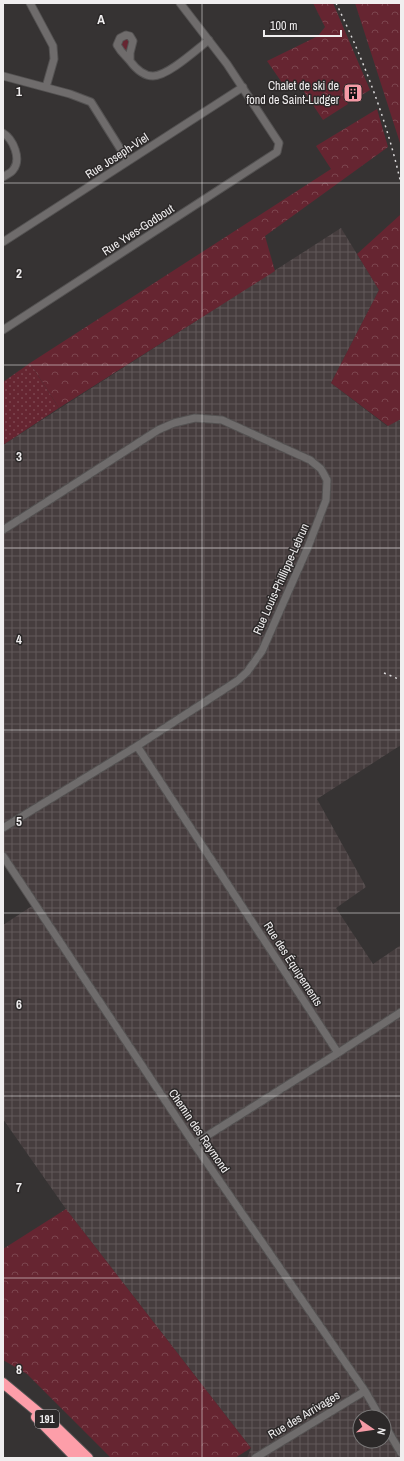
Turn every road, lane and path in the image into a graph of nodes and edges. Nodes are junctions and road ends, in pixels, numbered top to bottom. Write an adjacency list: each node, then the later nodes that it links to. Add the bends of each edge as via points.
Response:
1 (30, 3): 6 (street, via 53,46 54,59)
2 (180, 3): 3 (street)
3 (209, 40): 4 (street, via 158,76 140,72); 7 (street)
4 (130, 61)
5 (3, 76): 6 (street)
6 (46, 87): 9 (street, via 90,102)
7 (243, 87): 9 (street, Rue Joseph-Viel); 12 (street, Rue Yves-Godbout, via 278,143 279,148 274,155)
8 (3, 132): 10 (street, via 11,141 17,159 13,170)
9 (128, 162): 11 (street, Rue Joseph-Viel)
10 (3, 177)
11 (3, 242)
12 (3, 330)
13 (3, 530): 14 (street, Rue Louis-Phillippe-Lebrun, via 82,478 174,423 195,418 222,420 310,460 321,469 327,480 326,500 262,651 237,681)
14 (137, 746): 15 (street, Rue Louis-Phillippe-Lebrun); 18 (street, Rue des Équipements)
15 (3, 828)
16 (3, 856): 19 (street, Chemin des Raymond)
17 (401, 1012): 18 (street)
18 (338, 1053): 19 (street)
19 (194, 1144): 21 (street, Chemin des Raymond)
20 (3, 1384): 25 (highway, 191); 26 (highway, 191, via 56,1427)
21 (365, 1391): 22 (street, Chemin des Raymond); 27 (street, Rue des Arrivages)
22 (375, 1409)
23 (392, 1438): 24 (street)
24 (401, 1453)
25 (76, 1458)
26 (88, 1458)
27 (255, 1458)

